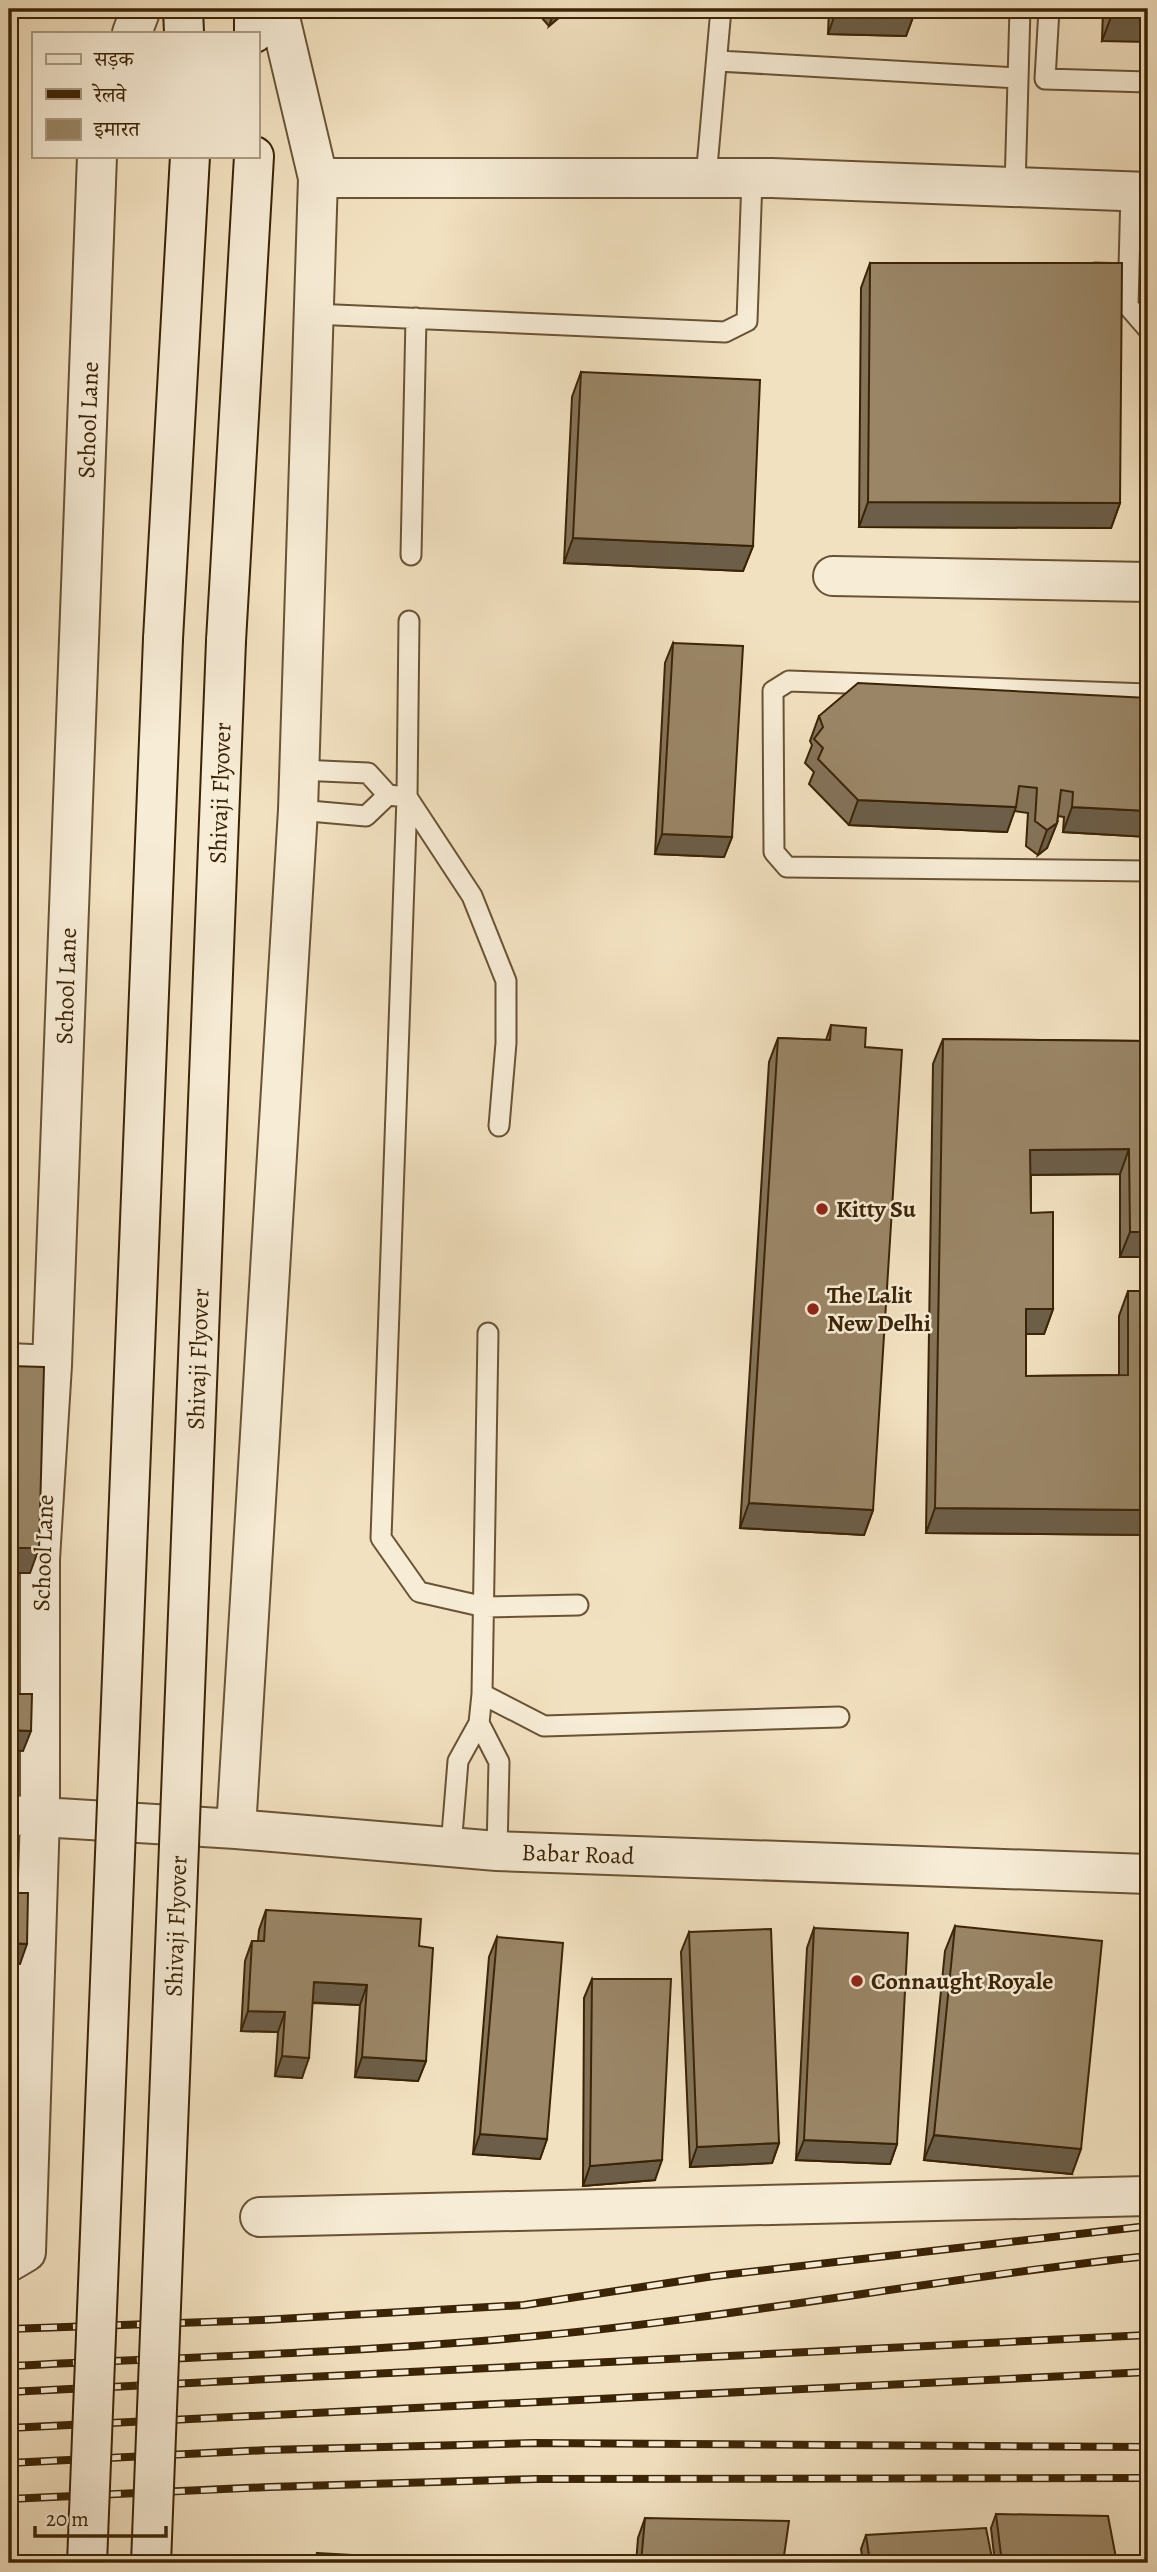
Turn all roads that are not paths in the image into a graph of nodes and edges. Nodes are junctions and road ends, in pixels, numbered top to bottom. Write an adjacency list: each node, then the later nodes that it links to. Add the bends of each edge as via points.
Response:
1 (141, 9): 8 (street)
2 (183, 9): 9 (street)
3 (254, 9): 10 (street)
4 (278, 9): 17 (street)
5 (721, 9): 11 (lane)
6 (1020, 9): 12 (lane)
7 (1049, 9): 13 (lane, via 1045,79)
8 (132, 32)
9 (184, 32)
10 (254, 32)
11 (718, 61): 12 (lane); 18 (lane)
12 (1018, 78): 20 (lane)
13 (1148, 82)
14 (97, 158): 39 (street, School Lane)
15 (190, 158): 53 (street, bridge, via 163,639)
16 (254, 158): 54 (street, Shivaji Flyover, bridge, via 226,641)
17 (318, 178): 18 (street); 24 (street)
18 (706, 178): 19 (street)
19 (752, 178): 20 (street); 25 (lane, via 747,321 725,332)
20 (1014, 187): 21 (street)
21 (1140, 191): 23 (lane)
22 (1075, 272): 23 (lane)
23 (1129, 274): 26 (lane, via 1128,306)
24 (313, 314): 25 (lane); 32 (street)
25 (416, 318): 27 (lane)
26 (1148, 329)
27 (411, 555)
28 (833, 576): 29 (street)
29 (1148, 582)
30 (409, 621): 33 (lane)
31 (1148, 694): 35 (lane, via 789,681 773,691 774,852 786,867)
32 (299, 770): 33 (lane, via 368,773); 34 (street)
33 (398, 796): 34 (lane, via 366,816); 36 (lane, via 471,895 506,981); 41 (lane, via 381,1538 419,1592)
34 (298, 810): 46 (street)
35 (1148, 871)
36 (499, 1126)
37 (488, 1333): 41 (lane)
38 (9, 1363): 39 (street)
39 (52, 1365): 45 (street, School Lane)
40 (578, 1605): 41 (lane)
41 (485, 1607): 42 (lane)
42 (482, 1694): 43 (lane, via 544,1726); 44 (lane)
43 (839, 1717)
44 (479, 1723): 47 (lane, via 458,1761); 48 (lane, via 499,1762)
45 (24, 1816): 46 (street, Babar Road); 52 (street, School Lane, via 26,2252)
46 (236, 1829): 47 (street, Babar Road)
47 (451, 1847): 48 (street, Babar Road)
48 (497, 1851): 49 (street, Babar Road)
49 (1148, 1874)
50 (1148, 2196): 51 (street)
51 (260, 2217)
52 (9, 2262)
53 (87, 2563)
54 (150, 2563)

